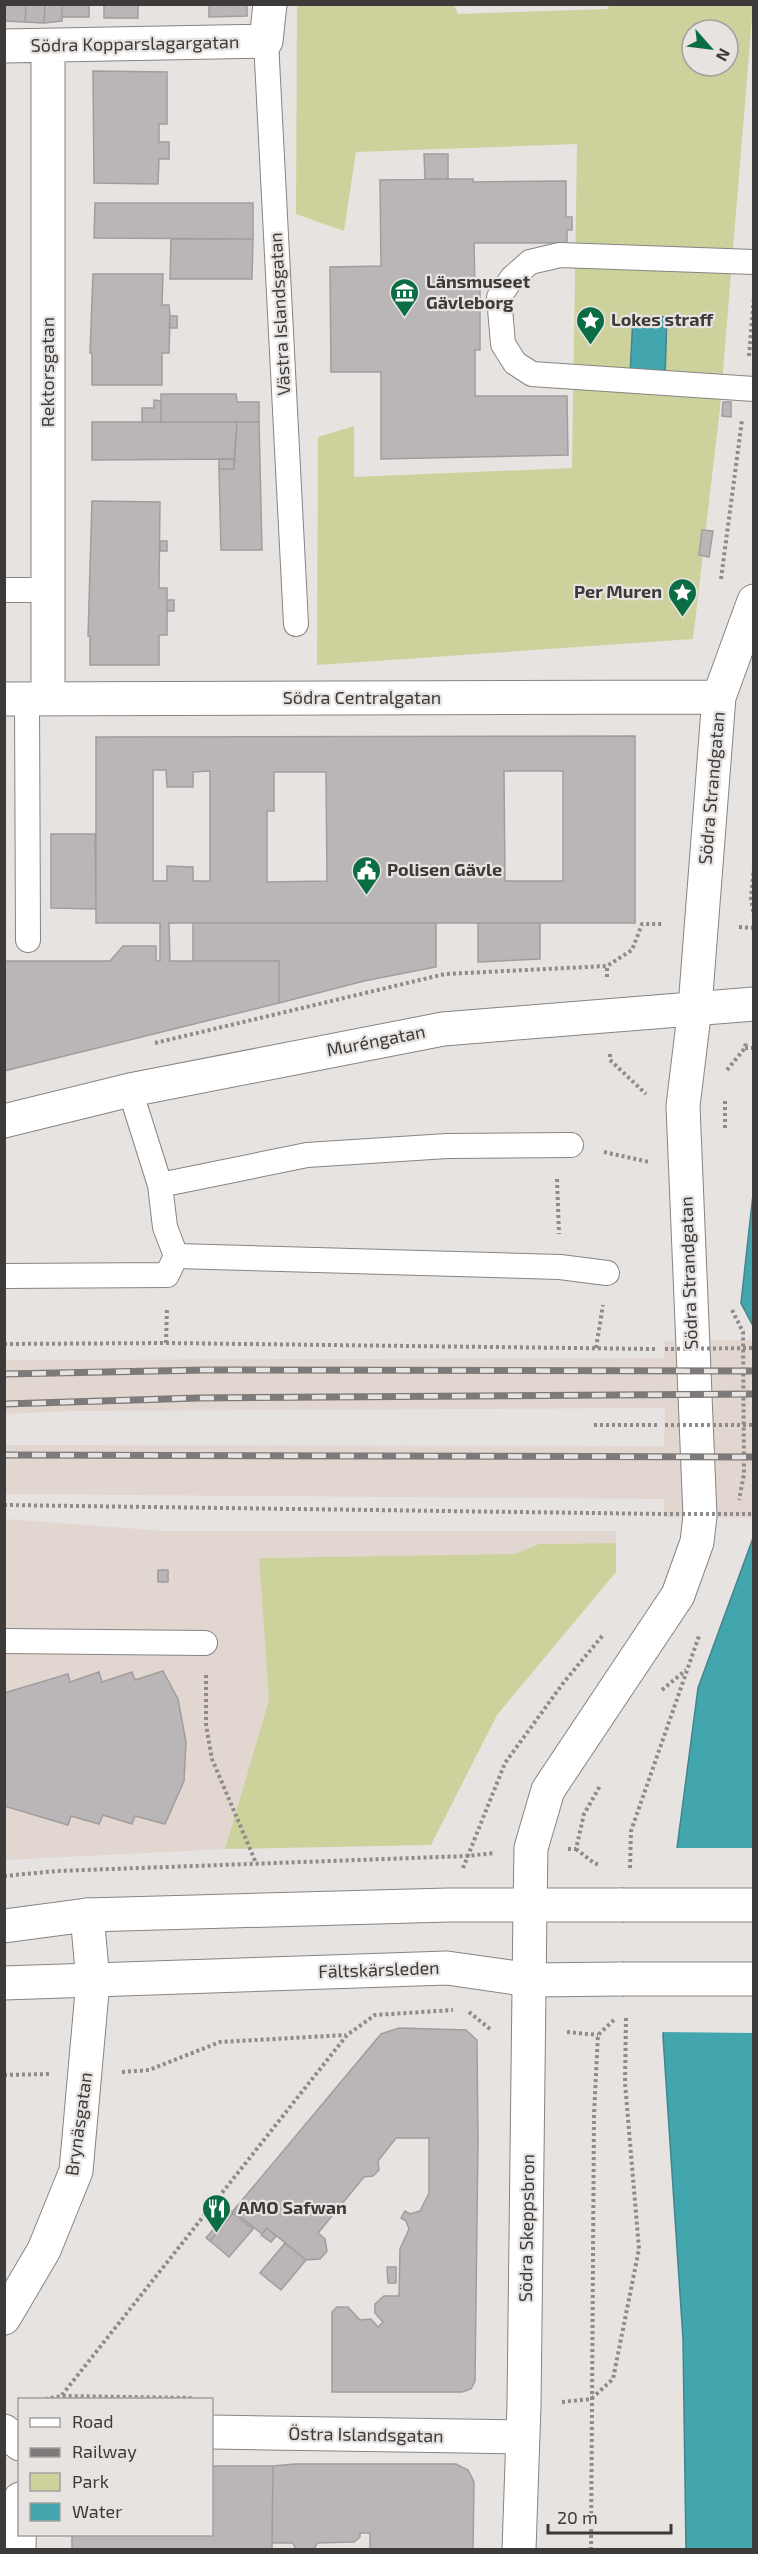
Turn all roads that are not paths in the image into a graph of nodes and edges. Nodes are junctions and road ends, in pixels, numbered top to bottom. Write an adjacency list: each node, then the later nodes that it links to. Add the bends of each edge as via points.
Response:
1 (270, 4): 2 (street, Västra Islandsgatan)
2 (266, 41): 4 (street, Södra Kopparslagargatan); 10 (lane, Västra Islandsgatan)
3 (4, 46): 4 (street, Södra Kopparslagargatan)
4 (48, 46): 8 (street, Rektorsgatan)
5 (753, 262): 6 (lane, via 560,255 530,262 512,278 500,297 503,344 515,363 532,374)
6 (750, 388)
7 (4, 590): 8 (lane)
8 (48, 590): 12 (street, Rektorsgatan)
9 (753, 601): 11 (street, Södra Strandgatan)
10 (296, 624)
11 (719, 697): 12 (street, Södra Centralgatan); 15 (street, Södra Strandgatan)
12 (26, 699): 13 (lane)
13 (28, 940)
14 (753, 1004): 15 (street, Muréngatan)
15 (695, 1007): 16 (street, Muréngatan, via 443,1029); 26 (street, Södra Strandgatan, via 683,1106 700,1516 697,1542 678,1594 548,1790 531,1848)
16 (130, 1090): 17 (street, Muréngatan); 19 (lane)
17 (4, 1121)
18 (563, 1145): 19 (lane, via 447,1146 307,1155)
19 (160, 1185): 20 (lane, via 165,1227)
20 (176, 1256): 21 (lane, via 560,1267); 22 (lane, via 167,1275)
21 (607, 1273)
22 (4, 1276)
23 (4, 1641): 24 (lane)
24 (205, 1643)
25 (753, 1905): 26 (street, bridge, via 625,1892)
26 (530, 1907): 27 (street, via 448,1905); 30 (street, Södra Skeppsbron)
27 (87, 1915): 28 (street); 31 (street, Brynäsgatan)
28 (4, 1926)
29 (753, 1979): 30 (street, Fältskärsleden, bridge)
30 (531, 1980): 31 (street, Fältskärsleden, via 447,1968); 36 (street, Södra Skeppsbron)
31 (93, 1981): 32 (street, Fältskärsleden); 33 (street, Brynäsgatan, via 76,2170 44,2250)
32 (4, 1983)
33 (4, 2318)
34 (4, 2431): 37 (street)
35 (213, 2432): 36 (street, Östra Islandsgatan)
36 (521, 2437): 38 (street, Södra Skeppsbron)
37 (18, 2442)
38 (519, 2550)

